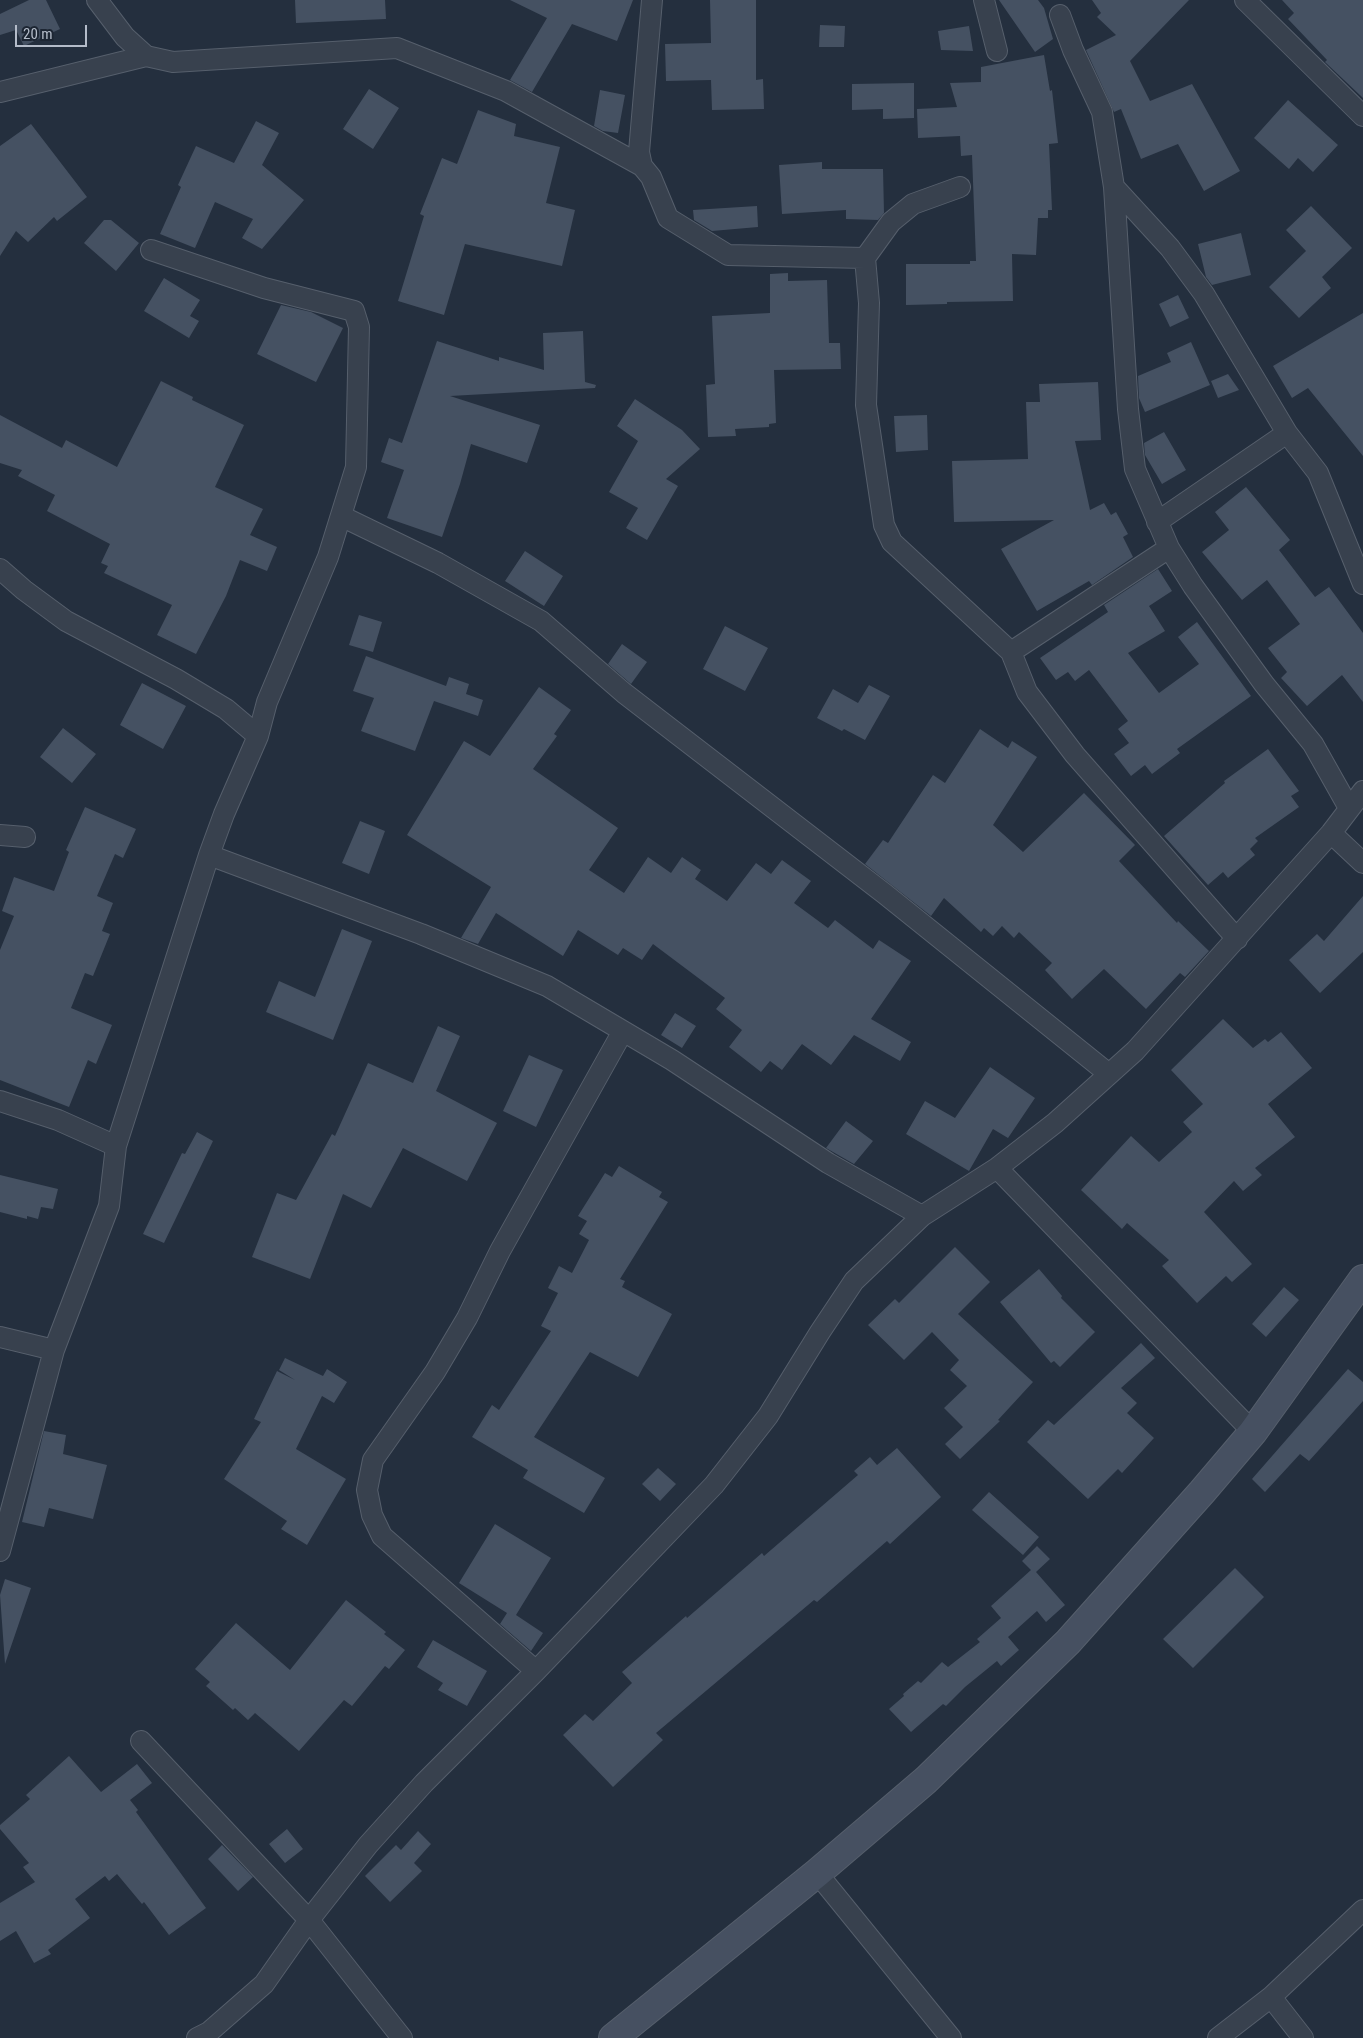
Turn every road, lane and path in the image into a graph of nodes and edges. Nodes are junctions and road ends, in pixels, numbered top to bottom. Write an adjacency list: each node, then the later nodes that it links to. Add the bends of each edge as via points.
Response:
1 (97, 0): 7 (street, via 125,37)
2 (652, 0): 10 (street, via 639,152)
3 (984, 0): 6 (street)
4 (1245, 0): 9 (street)
5 (1060, 15): 12 (street, via 1102,112)
6 (997, 51)
7 (146, 56): 8 (street); 10 (street, via 173,62 397,48 506,91)
8 (0, 92)
9 (1363, 116)
10 (642, 166): 14 (street, via 651,177 668,218 728,255)
11 (960, 187): 14 (street, via 913,204 891,222)
12 (1114, 187): 15 (street, via 1170,248 1204,294); 17 (street, via 1128,409 1135,469)
13 (151, 250): 16 (street, via 264,288 354,311 359,327 356,467)
14 (865, 258): 21 (street, via 869,304 866,404 884,525 892,542)
15 (1287, 433): 17 (street); 20 (street, via 1318,472)
16 (341, 516): 22 (street); 32 (street, via 438,563 541,621 624,693 885,894)
17 (1157, 522): 18 (street)
18 (1169, 548): 21 (street); 24 (street, via 1264,684 1313,744)
19 (0, 569): 22 (street, via 66,621 176,679 226,709)
20 (1363, 584)
21 (1011, 652): 30 (street, via 1027,692 1075,755)
22 (258, 736): 28 (street)
23 (1363, 791): 24 (street)
24 (1350, 808): 25 (street)
25 (1331, 833): 29 (street); 30 (street)
26 (0, 835): 27 (street)
27 (25, 837)
28 (209, 855): 31 (street, via 420,934 547,986); 34 (street)
29 (1363, 864)
30 (1237, 940): 32 (street)
31 (623, 1031): 36 (street, via 828,1163); 42 (street, via 500,1251 467,1318 435,1372 373,1460 367,1490 372,1515 382,1536)
32 (1109, 1074): 35 (street, via 1055,1123)
33 (0, 1101): 34 (street, via 58,1120)
34 (116, 1146): 39 (street, via 110,1206)
35 (997, 1168): 36 (street); 40 (street)
36 (922, 1216): 42 (street, via 854,1281 768,1416 714,1486)
37 (1363, 1280): 40 (main road)
38 (0, 1337): 39 (street)
39 (54, 1350): 41 (street)
40 (1253, 1432): 44 (main road, via 1068,1642 926,1780)
41 (0, 1551)
42 (536, 1670): 46 (street, via 424,1782 368,1845)
43 (141, 1741): 46 (street)
44 (817, 1873): 50 (main road); 51 (street)
45 (1363, 1910): 47 (street)
46 (309, 1920): 48 (street, via 264,1984 209,2032); 49 (street)
47 (1271, 1997): 52 (street); 53 (street)
48 (197, 2038)
49 (402, 2038)
50 (614, 2038)
51 (951, 2038)
52 (1218, 2038)
53 (1303, 2038)

